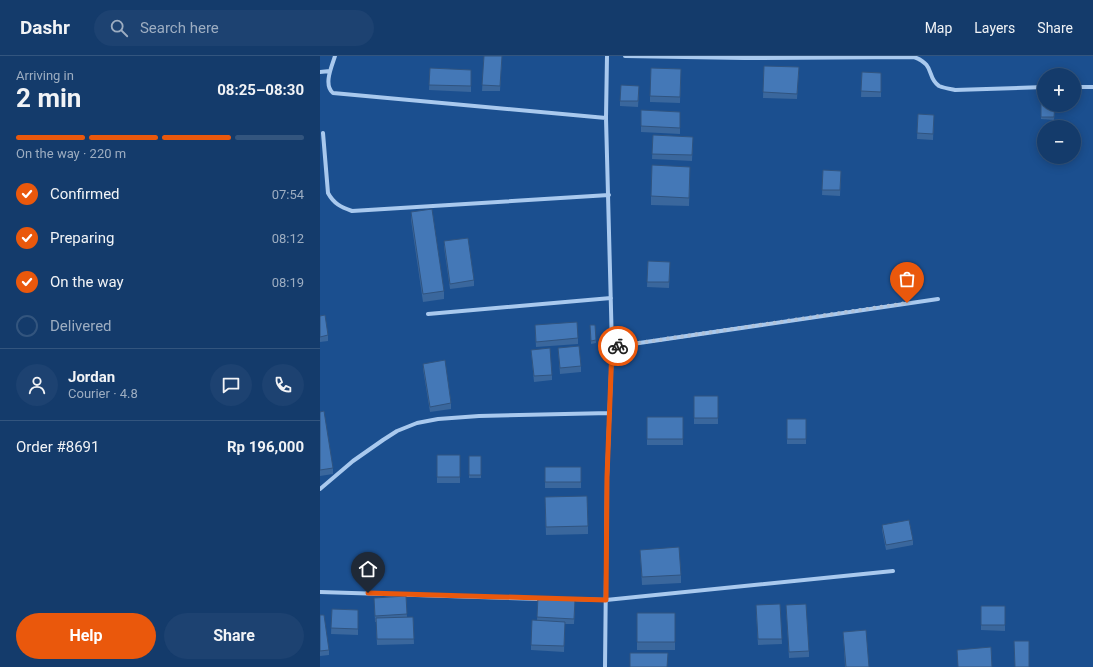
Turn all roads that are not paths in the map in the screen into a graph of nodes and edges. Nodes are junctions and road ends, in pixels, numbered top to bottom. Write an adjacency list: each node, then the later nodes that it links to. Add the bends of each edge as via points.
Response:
1 (335, 56): 4 (street)
2 (607, 56): 9 (street)
3 (624, 56): 6 (street, via 914,57 925,62 935,82 944,88 955,90)
4 (330, 71): 5 (street); 9 (street, via 329,88 333,93)
5 (320, 72)
6 (1037, 87)
7 (1081, 87): 8 (street)
8 (1093, 87)
9 (606, 118): 11 (street)
10 (323, 133): 11 (street, via 328,193 337,205 352,211)
11 (609, 195): 12 (street)
12 (611, 298): 14 (street); 15 (street)
13 (938, 299): 15 (street)
14 (428, 314)
15 (612, 347): 16 (street)
16 (610, 413): 17 (street, via 479,416 417,423 397,431 352,461); 22 (street)
17 (320, 489)
18 (893, 571): 22 (street)
19 (320, 592): 20 (street)
20 (550, 599)
21 (566, 599): 22 (street)
22 (606, 600): 23 (street)
23 (605, 667)

